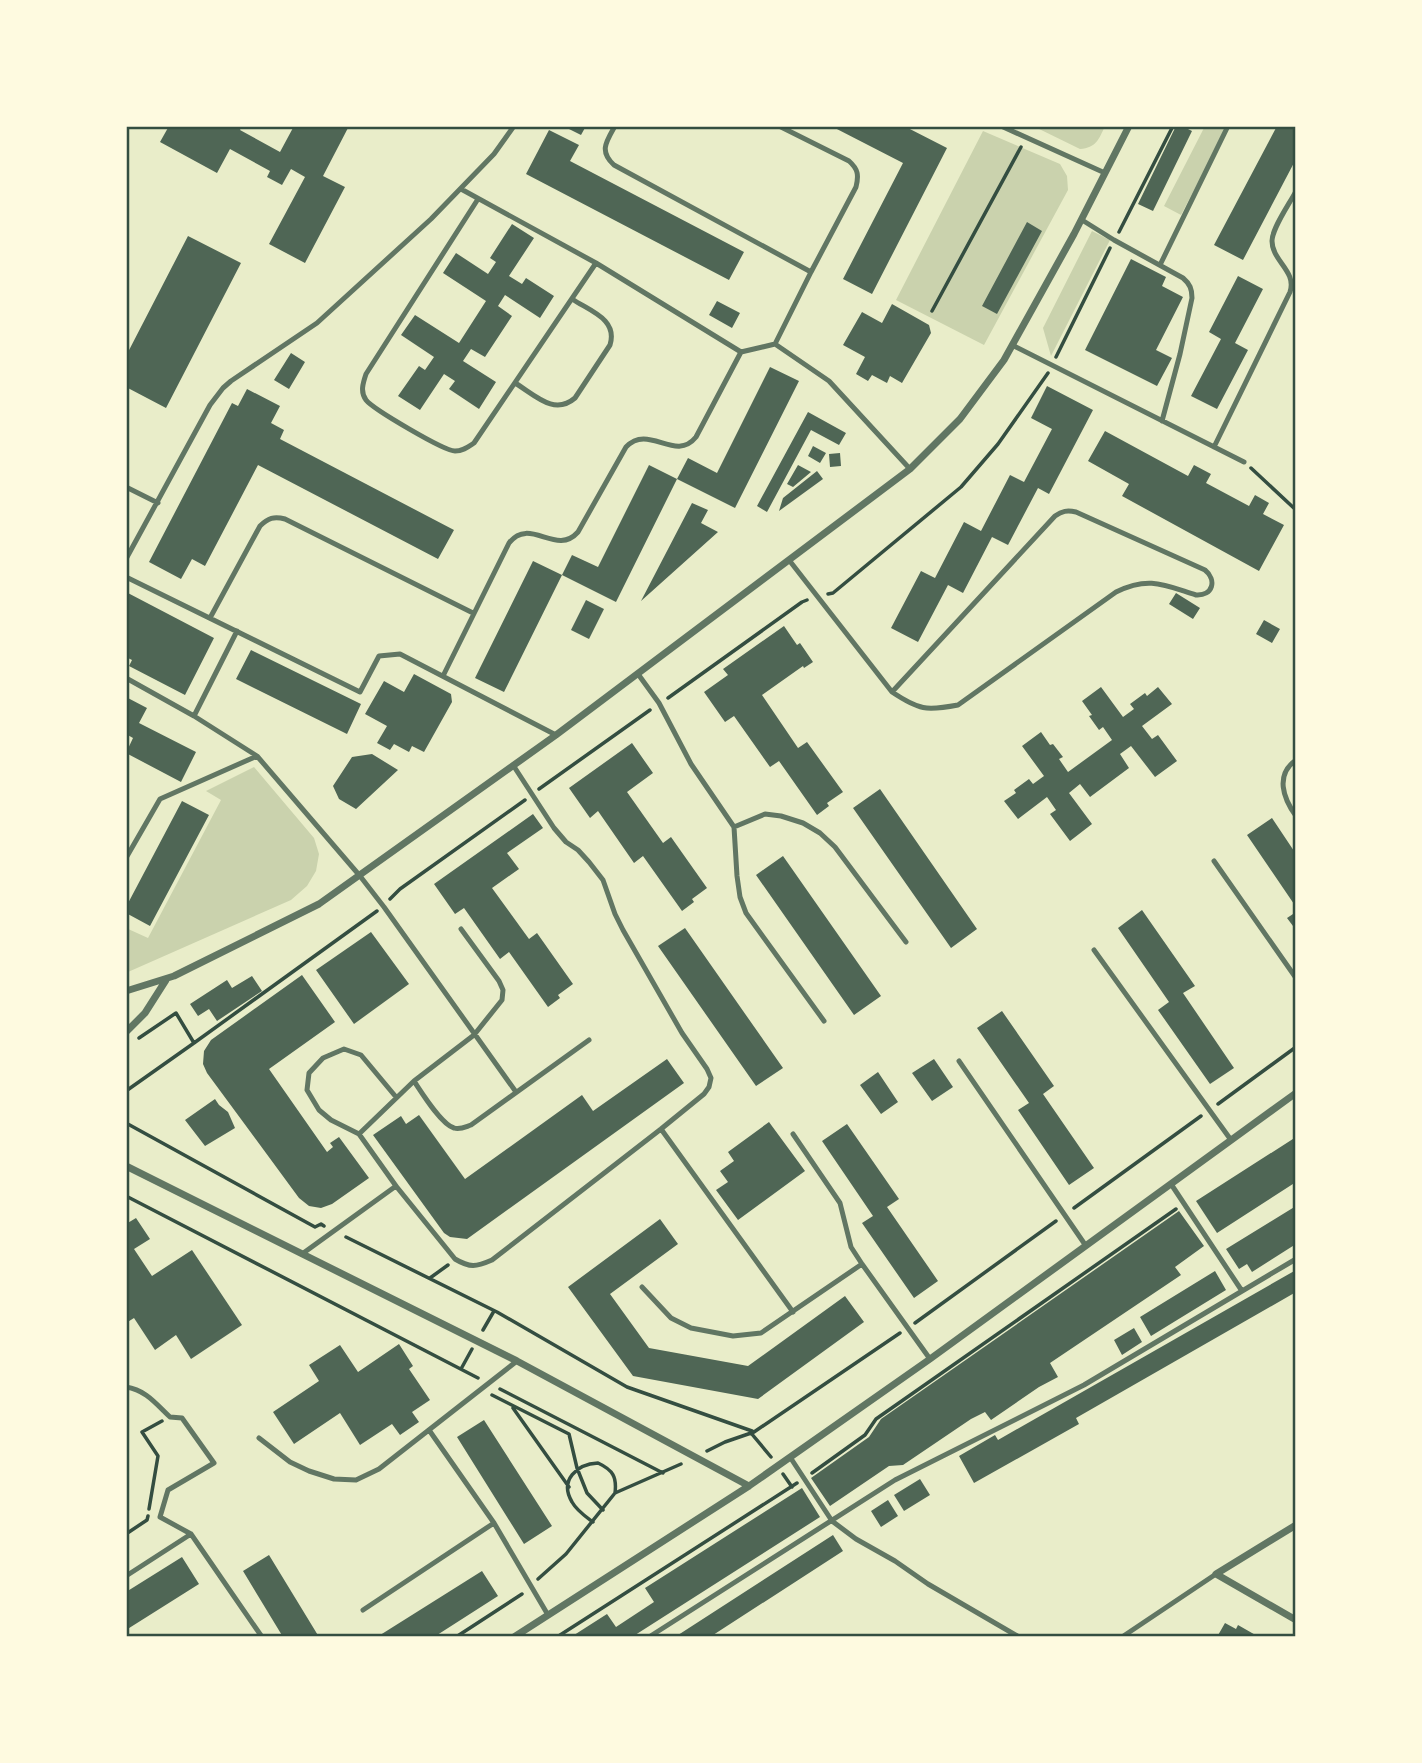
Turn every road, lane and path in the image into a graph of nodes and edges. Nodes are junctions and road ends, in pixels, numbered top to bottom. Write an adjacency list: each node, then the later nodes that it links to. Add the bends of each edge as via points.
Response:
1 (514, 126): 10 (lane)
2 (615, 126): 17 (lane, via 605,149 614,165)
3 (779, 126): 17 (lane, via 849,161 859,177)
4 (1001, 126): 8 (lane)
5 (1129, 126): 9 (street)
6 (1174, 126): 14 (path)
7 (1228, 126): 16 (lane)
8 (1029, 138): 9 (lane); 19 (path)
9 (1105, 173): 13 (street)
10 (461, 188): 12 (lane); 30 (lane, via 317,323 223,388)
11 (1296, 191): 26 (lane, via 1272,239 1292,286)
12 (478, 198): 15 (lane); 24 (lane, via 361,388 377,410 452,451 474,443)
13 (1082, 220): 14 (lane); 21 (street)
14 (1114, 240): 16 (lane); 23 (path)
15 (596, 263): 18 (lane); 22 (lane)
16 (1160, 265): 25 (lane, via 1183,278 1192,290)
17 (811, 272): 20 (lane)
18 (572, 299): 24 (lane); 24 (lane, via 604,319 612,336 575,398 558,407)
19 (932, 311)
20 (775, 344): 22 (lane); 28 (lane, via 829,381)
21 (1012, 345): 23 (lane); 28 (street, via 960,419)
22 (741, 352): 36 (lane, via 691,443 683,447 648,439 632,441 573,538 557,541 530,533 514,536)
23 (1053, 365): 25 (lane); 35 (path, via 998,444 961,487 833,593)
24 (516, 383)
25 (1162, 421): 26 (lane)
26 (1214, 447): 27 (lane)
27 (1244, 462): 31 (path)
28 (910, 469): 33 (street)
29 (126, 486): 30 (lane)
30 (158, 503): 32 (lane)
31 (1296, 510)
32 (126, 559)
33 (789, 560): 35 (lane); 39 (street)
34 (126, 577): 37 (lane)
35 (818, 597): 42 (lane); 43 (path, via 802,602)
36 (474, 614): 37 (lane, via 276,517 260,526); 40 (lane)
37 (210, 618): 38 (lane)
38 (237, 631): 40 (lane, via 360,692 379,656 400,654); 44 (lane)
39 (638, 674): 43 (lane); 45 (street)
40 (443, 676): 45 (lane)
41 (126, 678): 44 (lane)
42 (892, 692): 42 (lane, via 910,704 933,710 958,705 1116,592 1145,582 1202,595 1211,588 1211,575 1076,512 1061,511)
43 (659, 704): 49 (path); 51 (lane, via 691,764)
44 (194, 716): 46 (lane)
45 (556, 735): 48 (street)
46 (257, 756): 52 (lane, via 160,799); 54 (lane)
47 (1296, 760): 50 (lane, via 1283,775 1287,804)
48 (513, 765): 49 (lane); 54 (street)
49 (533, 794): 55 (path, via 400,889); 77 (lane, via 554,828 603,880 615,914 711,1078 704,1094)
50 (1296, 816)
51 (734, 827): 57 (lane, via 765,814 803,823 820,833); 62 (lane, via 737,876 746,913)
52 (126, 858)
53 (1214, 860): 59 (lane)
54 (360, 876): 55 (lane); 60 (street, via 319,904)
55 (384, 907): 64 (lane); 67 (path)
56 (461, 929): 64 (lane, via 503,990 502,1000)
57 (906, 942)
58 (1094, 950): 75 (lane)
59 (1296, 978)
60 (166, 979): 61 (street); 63 (street, via 145,1013)
61 (126, 991)
62 (824, 1021)
63 (126, 1032)
64 (474, 1035): 70 (lane); 72 (lane)
65 (136, 1040): 67 (path, via 176,1013)
66 (589, 1040): 72 (lane)
67 (194, 1043): 71 (path)
68 (1296, 1047): 75 (path)
69 (959, 1061): 86 (lane)
70 (414, 1081): 72 (lane, via 445,1122 462,1129); 74 (lane)
71 (126, 1091)
72 (516, 1091)
73 (1296, 1093): 80 (street)
74 (396, 1097): 78 (lane); 78 (lane, via 361,1055 344,1049 323,1058 309,1073 307,1090 319,1110)
75 (1209, 1110): 80 (lane); 86 (path)
76 (126, 1123): 87 (path, via 315,1227 321,1224)
77 (661, 1129): 90 (lane, via 492,1260 478,1266); 96 (lane)
78 (359, 1134): 83 (lane)
79 (793, 1134): 92 (lane, via 840,1203 851,1247)
80 (1231, 1140): 82 (street)
81 (126, 1166): 89 (street)
82 (1171, 1184): 85 (lane); 88 (street)
83 (396, 1186): 87 (lane); 90 (lane)
84 (126, 1196): 100 (path)
85 (1184, 1203): 95 (lane); 113 (path, via 876,1419 865,1435)
86 (1064, 1215): 88 (lane); 97 (path)
87 (334, 1231): 89 (lane); 93 (path)
88 (1086, 1246): 98 (street)
89 (302, 1254): 99 (street)
90 (455, 1259): 93 (path)
91 (1296, 1259): 95 (lane)
92 (862, 1265): 96 (lane); 97 (lane)
93 (430, 1278): 107 (path, via 627,1387)
94 (642, 1287): 96 (lane, via 671,1318 691,1328 733,1336 761,1333)
95 (1242, 1292): 118 (lane, via 1084,1385 895,1480)
96 (793, 1312)
97 (908, 1328): 98 (lane); 107 (path)
98 (930, 1359): 111 (street)
99 (517, 1362): 100 (lane); 114 (street)
100 (489, 1383): 102 (lane); 105 (path)
101 (126, 1387): 104 (lane, via 148,1395)
102 (481, 1389): 103 (path); 106 (lane)
103 (512, 1406): 108 (path); 115 (path)
104 (170, 1417): 122 (path, via 142,1432 158,1456 147,1520); 123 (lane, via 182,1418 214,1463 168,1490 160,1517)
105 (573, 1426): 108 (path); 116 (path, via 663,1473)
106 (429, 1430): 109 (lane, via 379,1469 356,1480 309,1471); 120 (lane)
107 (754, 1432): 110 (path)
108 (569, 1434): 112 (path)
109 (259, 1438)
110 (725, 1442)
111 (790, 1457): 113 (lane); 114 (street)
112 (578, 1468): 115 (path); 116 (path, via 598,1463 609,1469 616,1478); 117 (path, via 587,1493)
113 (804, 1478): 118 (lane); 133 (path)
114 (749, 1486): 128 (street)
115 (569, 1487): 119 (path, via 572,1501)
116 (615, 1493): 117 (path)
117 (603, 1510): 119 (path)
118 (832, 1521): 134 (lane); 135 (lane)
119 (593, 1522): 126 (path, via 566,1555)
120 (494, 1523): 126 (lane); 127 (lane)
121 (1296, 1525): 124 (street)
122 (126, 1534)
123 (191, 1534): 125 (lane); 130 (lane)
124 (1216, 1574): 129 (street); 136 (lane)
125 (126, 1576)
126 (531, 1586): 128 (lane); 131 (path)
127 (363, 1610)
128 (548, 1615): 132 (street)
129 (1296, 1620)
130 (262, 1637)
131 (456, 1637)
132 (514, 1637)
133 (557, 1637)
134 (649, 1637)
135 (1019, 1637)
136 (1122, 1637)

